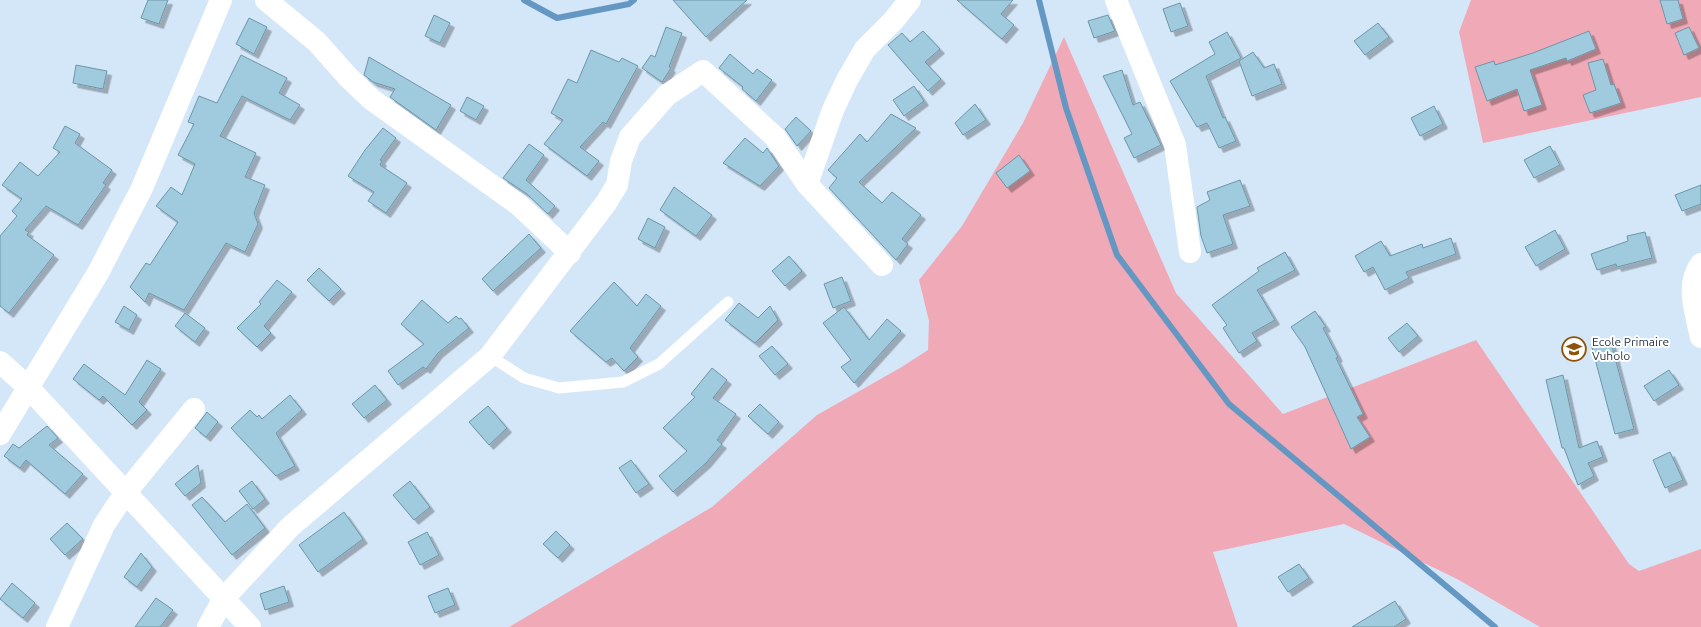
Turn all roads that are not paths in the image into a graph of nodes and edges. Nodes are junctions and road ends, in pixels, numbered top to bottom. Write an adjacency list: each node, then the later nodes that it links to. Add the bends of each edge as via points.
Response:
1 (221, 0): 14 (street, via 142,188 98,273)
2 (266, 0): 7 (street, via 317,42 371,99 519,206)
3 (910, 0): 5 (street, via 865,49 847,80)
4 (1116, 0): 6 (street, via 1175,145)
5 (807, 184): 7 (street, via 775,138 703,72 667,95 630,137 617,185); 9 (street)
6 (1190, 252)
7 (570, 253): 12 (street)
8 (1701, 264): 11 (street, via 1692,282)
9 (882, 265)
10 (728, 302): 12 (lane, via 659,364 623,382 559,388 524,378)
11 (1701, 337)
12 (490, 356): 18 (street, via 290,527)
13 (0, 362): 14 (street)
14 (28, 387): 16 (street); 17 (street)
15 (194, 409): 17 (street)
16 (0, 434)
17 (126, 492): 18 (street); 19 (street, via 104,525)
18 (224, 598): 20 (street); 21 (street)
19 (58, 627)
20 (208, 627)
21 (250, 627)

